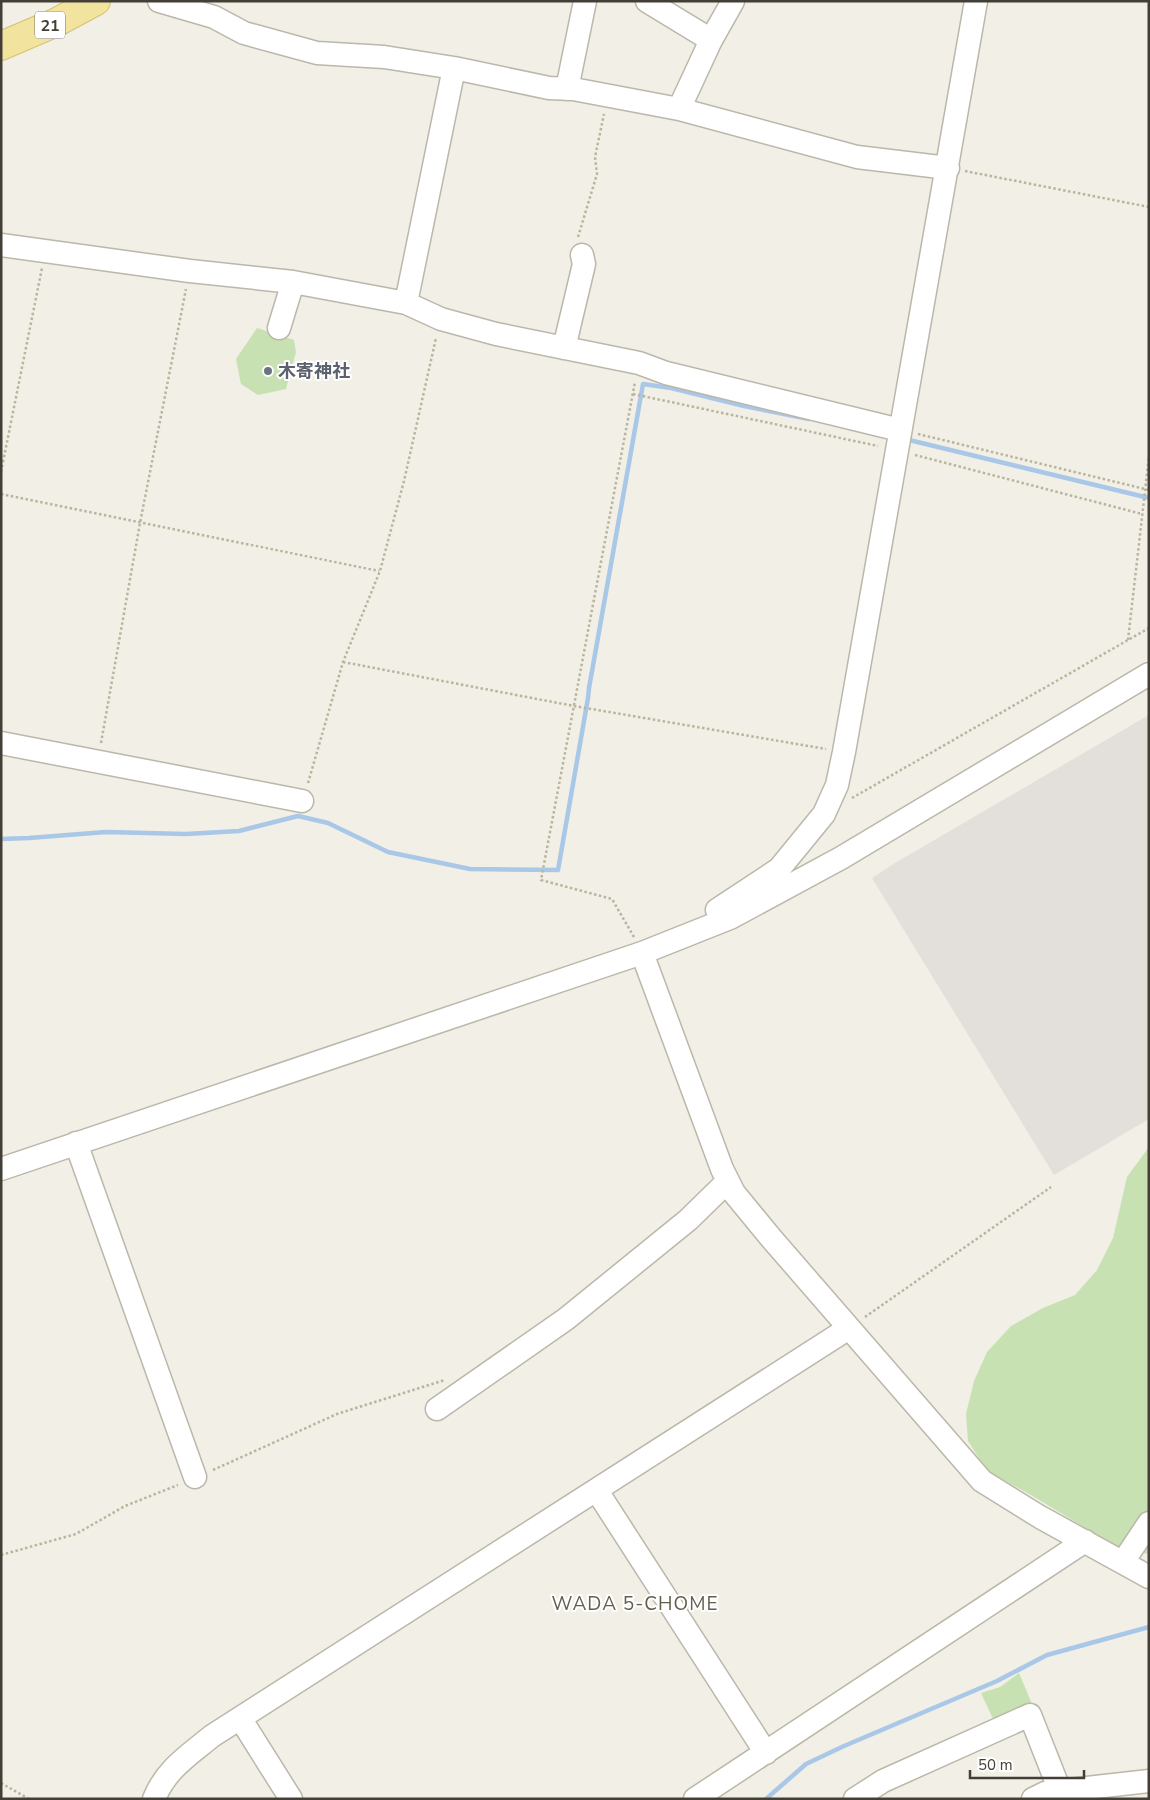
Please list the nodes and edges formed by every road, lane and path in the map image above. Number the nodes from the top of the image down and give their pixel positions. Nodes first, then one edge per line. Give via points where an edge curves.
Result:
1 (96, 1) edge
2 (159, 1) edge
3 (585, 1) edge
4 (647, 1) edge
5 (733, 1) edge
6 (976, 1) edge
7 (711, 40) junction
8 (1, 46) edge
9 (454, 68) junction
10 (567, 89) junction
11 (606, 95) junction
12 (678, 109) junction
13 (948, 168) junction
14 (1149, 207) edge
15 (1, 245) edge
16 (45, 252) junction
17 (582, 254) joint
18 (190, 271) junction
19 (293, 282) junction
20 (406, 303) junction
21 (441, 319) junction
22 (279, 328) dead end
23 (564, 348) junction
24 (638, 363) junction
25 (900, 430) junction
26 (1149, 456) edge
27 (1, 472) edge
28 (1147, 490) edge
29 (1, 494) edge
30 (140, 523) junction
31 (380, 571) junction
32 (1149, 628) edge
33 (1128, 642) junction
34 (343, 662) junction
35 (1149, 674) edge
36 (574, 706) junction
37 (1, 743) edge
38 (844, 752) junction
39 (98, 762) junction
40 (302, 801) joint
41 (824, 814) junction
42 (690, 933) junction
43 (642, 953) junction
44 (76, 1143) junction
45 (1, 1170) edge
46 (728, 1181) junction
47 (1051, 1187) dead end
48 (849, 1328) junction
49 (451, 1378) dead end
50 (437, 1409) dead end
51 (196, 1477) junction
52 (597, 1491) junction
53 (1149, 1523) edge
54 (1085, 1541) junction
55 (1, 1555) edge
56 (1123, 1562) junction
57 (1149, 1577) edge
58 (240, 1718) junction
59 (766, 1753) junction
60 (1149, 1781) edge
61 (1, 1783) edge
62 (1060, 1791) junction
63 (1118, 1792) edge
64 (28, 1799) edge
65 (154, 1799) edge
66 (291, 1799) edge
67 (695, 1799) edge
68 (855, 1799) edge
69 (1033, 1799) edge

1 - 8 main road, 21
2 - 9 street via 214,17 244,33 317,53 384,57
3 - 10 street
4 - 7 street
5 - 7 street
6 - 13 street
7 - 12 street
9 - 10 street
9 - 20 street
10 - 11 street
11 - 12 street
11 - 17 path via 595,157 597,174 578,235
12 - 13 street via 857,157
13 - 14 path
13 - 25 street
15 - 16 street
16 - 18 street
16 - 27 path
17 - 23 street via 584,264
18 - 19 street
18 - 30 path
19 - 20 street
19 - 22 street
20 - 21 street
21 - 23 street
21 - 31 path
23 - 24 street
24 - 25 street via 666,373
24 - 36 path
25 - 28 path
25 - 38 street
26 - 28 path
28 - 33 path
29 - 30 path
30 - 31 path
30 - 39 path
31 - 34 path
32 - 33 path
33 - 41 path
34 - 36 path
34 - 40 path
35 - 42 street via 841,858 730,918
36 - 38 path
36 - 43 path via 541,880 612,899
37 - 39 street
38 - 41 street via 837,785
39 - 40 street
41 - 42 street via 779,869 723,908 688,924
42 - 43 street
43 - 44 street
43 - 46 street
44 - 45 street
44 - 51 street
46 - 48 street via 765,1231
46 - 50 street via 688,1220 566,1319
47 - 48 path
48 - 52 street
48 - 54 street via 982,1481
49 - 51 path via 337,1414
51 - 55 path via 125,1506 76,1534
52 - 58 street
52 - 59 street
53 - 56 street
54 - 56 street
54 - 59 street
56 - 57 street
58 - 65 street via 172,1768 158,1787
58 - 66 street
59 - 67 street
60 - 63 street
61 - 64 path
62 - 63 street
62 - 68 street via 1030,1716 883,1781
62 - 69 street

